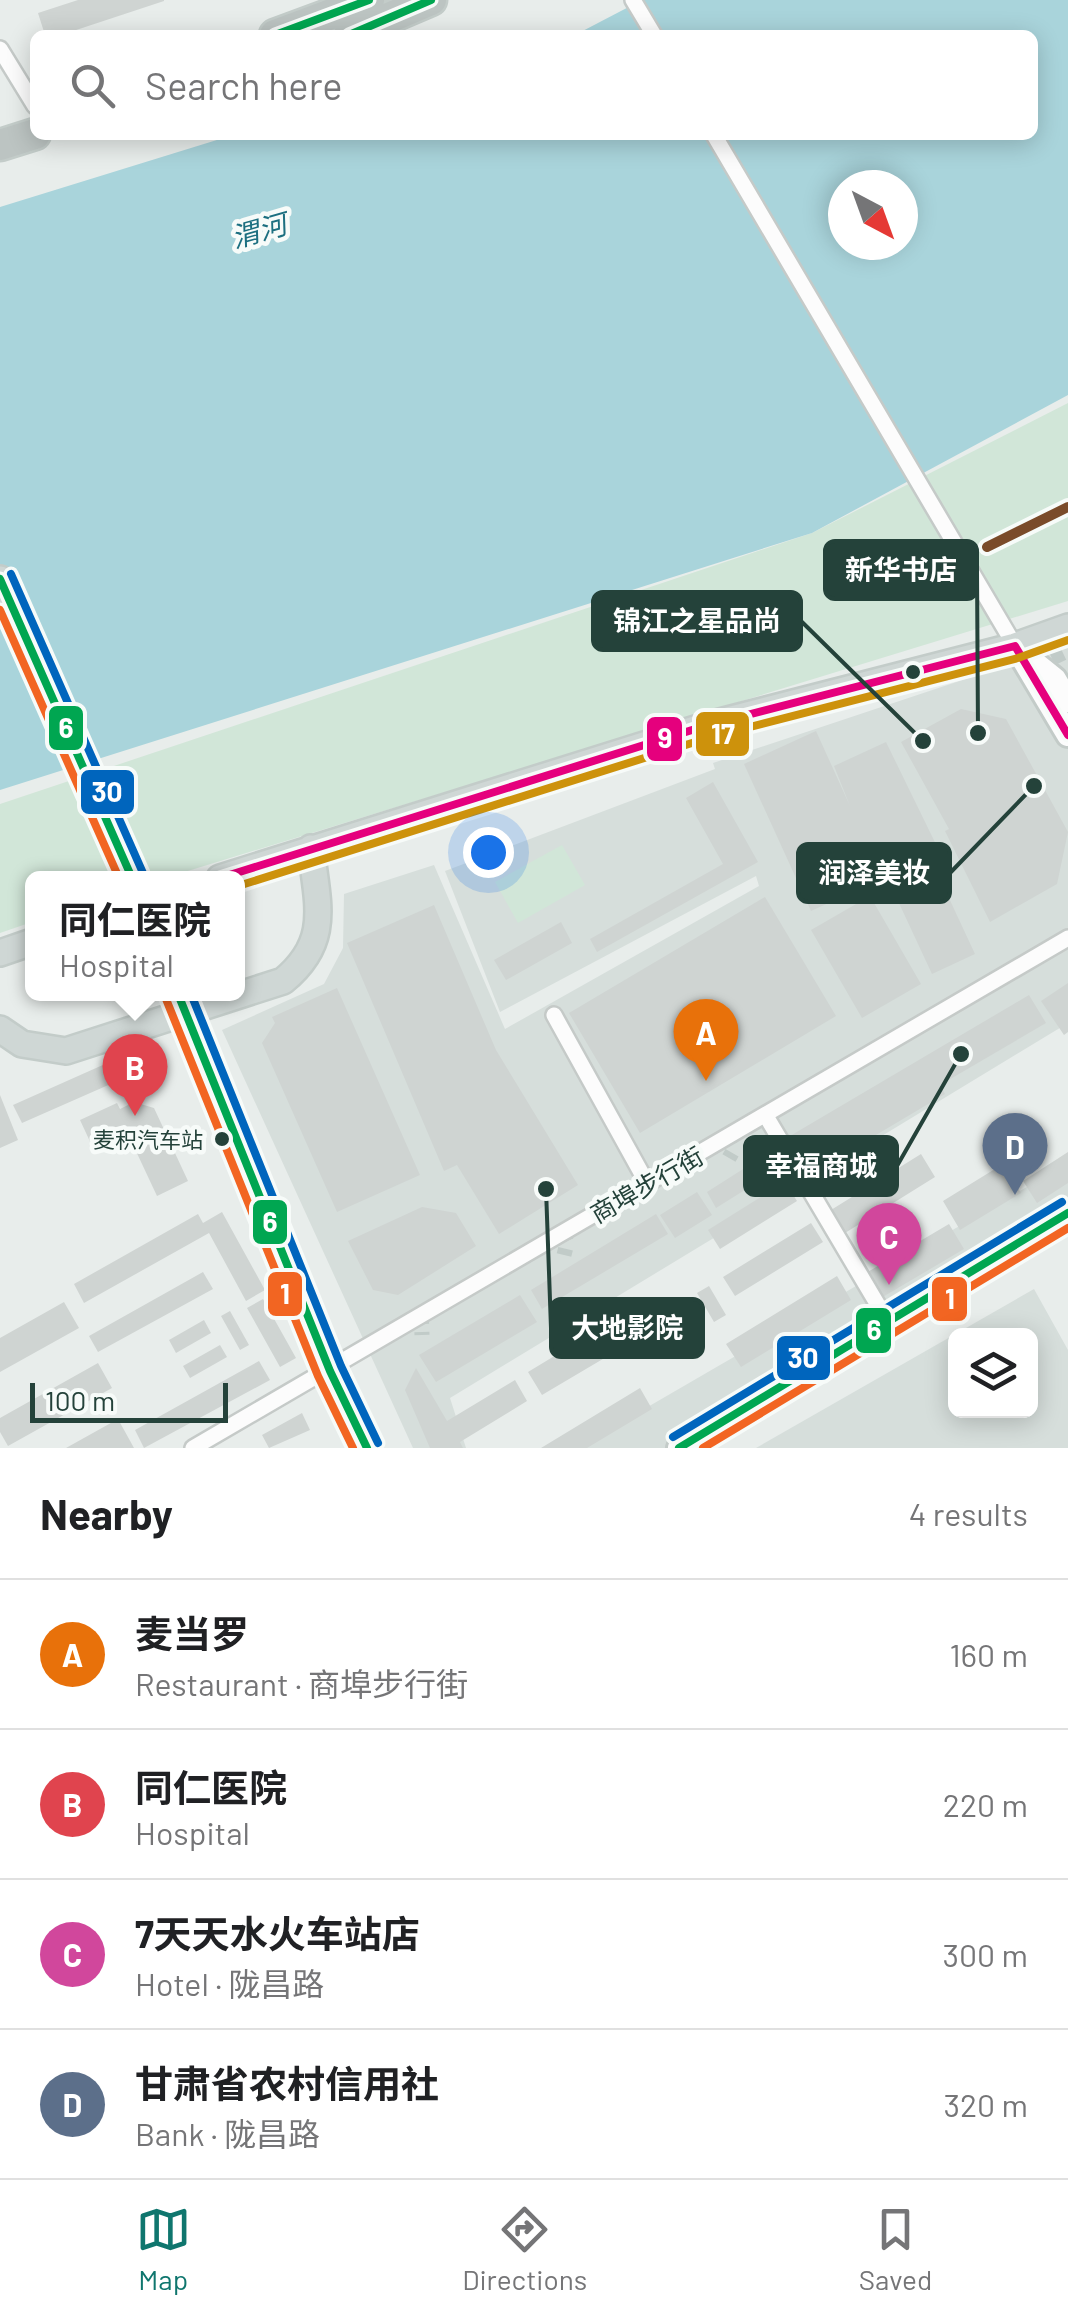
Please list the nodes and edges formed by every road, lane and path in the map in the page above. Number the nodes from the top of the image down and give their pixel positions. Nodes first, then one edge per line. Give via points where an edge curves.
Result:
1 (431, 0) edge
2 (634, 0) edge
3 (366, 1) edge
4 (288, 30) edge
5 (361, 30) edge
6 (651, 30) edge
7 (0, 49) edge
8 (30, 101) edge
9 (30, 112) edge
10 (0, 124) edge
11 (30, 136) edge
12 (717, 140) edge
13 (0, 145) edge
14 (0, 580) edge
15 (0, 614) edge
16 (1068, 628) edge
17 (1015, 646) junction
18 (1068, 701) edge
19 (1068, 734) edge
20 (311, 848) junction
21 (115, 871) edge
22 (129, 871) edge
23 (241, 871) edge
24 (1068, 938) edge
25 (25, 944) edge
26 (0, 953) edge
27 (245, 987) edge
28 (176, 1001) edge
29 (178, 1001) edge
30 (554, 1015) dead end
31 (0, 1029) edge
32 (766, 1116) junction
33 (648, 1185) junction
34 (1068, 1213) edge
35 (1068, 1230) edge
36 (888, 1322) junction
37 (330, 1371) junction
38 (193, 1448) edge
39 (367, 1448) edge
40 (679, 1448) edge
41 (704, 1448) edge

1 - 5 highway
2 - 6 street
3 - 4 highway
7 - 8 street
9 - 10 highway
11 - 13 highway
12 - 17 street
14 - 22 main road
15 - 21 main road
16 - 17 main road
17 - 18 main road
17 - 19 main road
17 - 20 main road via 708,725
20 - 23 main road
20 - 27 main road via 319,921 314,944 283,980
24 - 32 street, 商埠步行街
25 - 26 main road
28 - 31 main road via 66,1051 22,1044
29 - 37 main road
30 - 33 street
32 - 33 street, 商埠步行街
32 - 36 street
33 - 37 street, 商埠步行街
34 - 36 main road
35 - 41 main road
36 - 40 main road
37 - 38 street, 商埠步行街
37 - 39 main road

